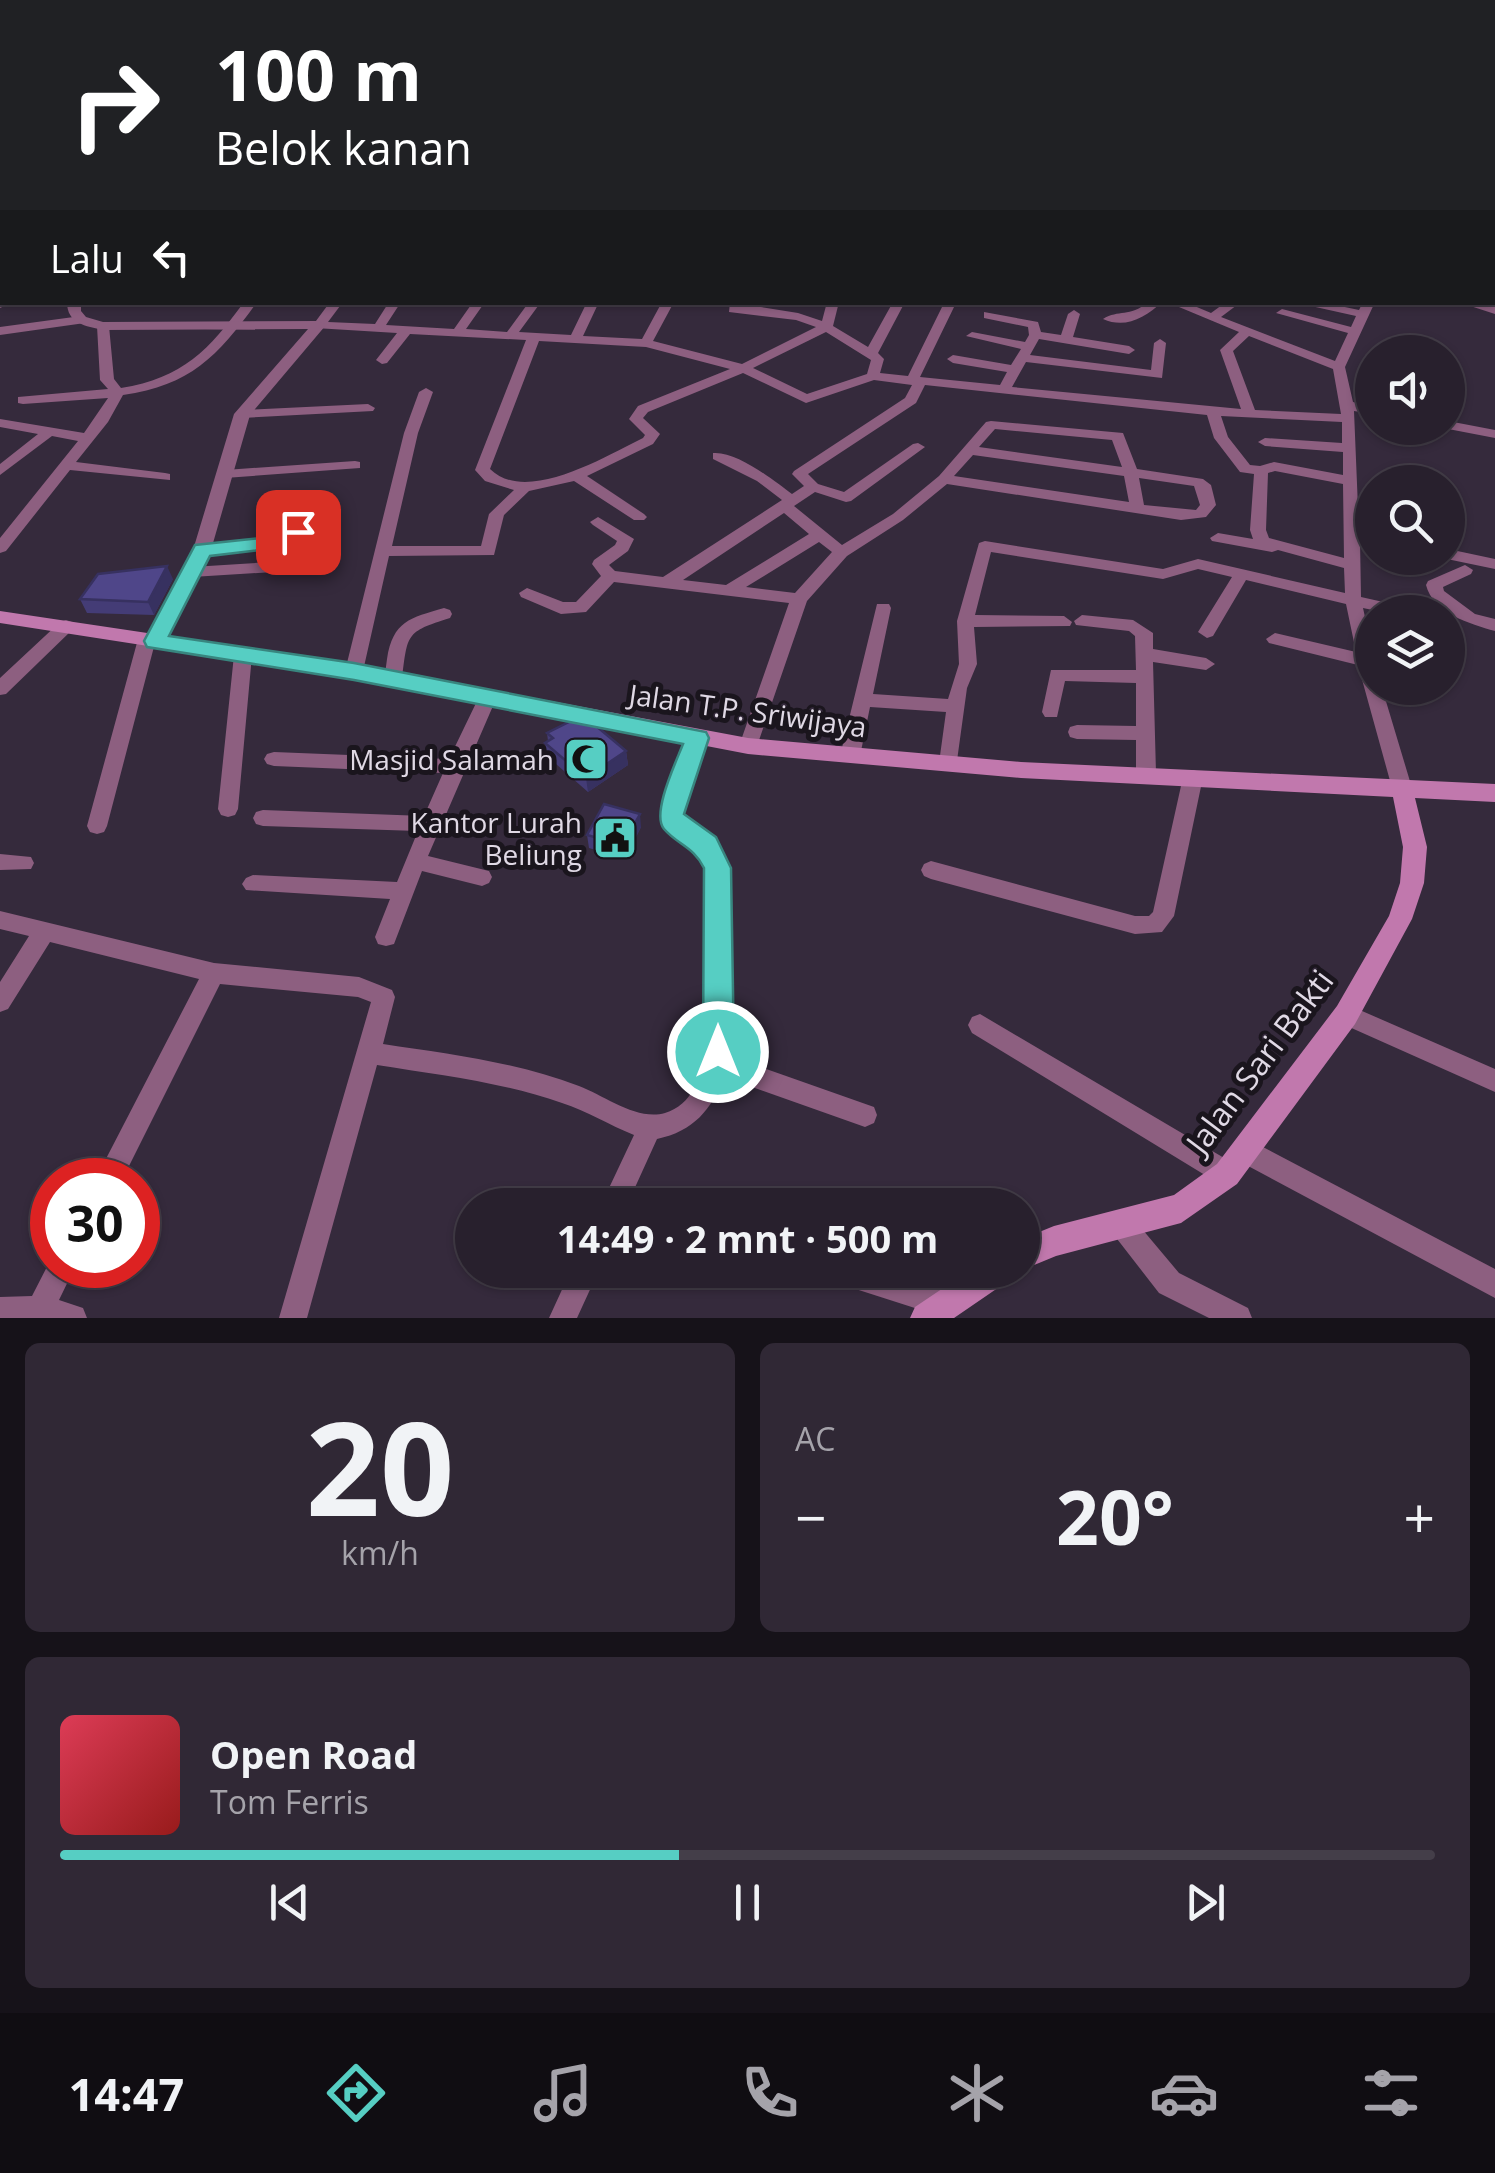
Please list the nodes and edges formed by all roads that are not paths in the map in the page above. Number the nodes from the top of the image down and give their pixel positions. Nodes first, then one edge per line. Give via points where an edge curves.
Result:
1 (74, 305) edge
2 (249, 305) edge
3 (335, 305) edge
4 (393, 305) edge
5 (477, 305) edge
6 (533, 305) edge
7 (592, 305) edge
8 (666, 305) edge
9 (735, 305) edge
10 (833, 305) edge
11 (897, 305) edge
12 (949, 305) dead end
13 (1153, 305) edge
14 (1180, 305) edge
15 (1230, 305) edge
16 (1333, 305) edge
17 (1366, 308) edge
18 (1282, 313) dead end
19 (1074, 314) dead end
20 (988, 315) dead end
21 (1211, 318) junction
22 (1108, 319) dead end
23 (81, 320) junction
24 (233, 324) junction
25 (319, 325) junction
26 (103, 326) junction
27 (827, 326) junction
28 (379, 327) junction
29 (408, 329) junction
30 (0, 331) edge
31 (1247, 331) junction
32 (1354, 331) junction
33 (458, 332) junction
34 (510, 336) junction
35 (972, 336) dead end
36 (534, 337) junction
37 (575, 339) junction
38 (1066, 340) junction
39 (646, 343) junction
40 (1160, 343) dead end
41 (1129, 350) dead end
42 (1026, 352) junction
43 (871, 354) junction
44 (953, 359) dead end
45 (382, 360) dead end
46 (1339, 366) junction
47 (742, 368) junction
48 (873, 376) junction
49 (916, 381) junction
50 (1003, 391) junction
51 (118, 392) junction
52 (426, 392) dead end
53 (23, 400) dead end
54 (368, 408) dead end
55 (1355, 411) edge
56 (1214, 412) junction
57 (1348, 412) junction
58 (242, 414) junction
59 (1249, 414) junction
60 (0, 423) edge
61 (1465, 428) edge
62 (48, 433) junction
63 (1495, 434) edge
64 (87, 438) junction
65 (1264, 442) dead end
66 (918, 447) dead end
67 (1350, 448) junction
68 (970, 450) junction
69 (718, 456) dead end
70 (64, 465) junction
71 (355, 465) dead end
72 (0, 471) edge
73 (1261, 471) junction
74 (1132, 473) junction
75 (225, 474) junction
76 (576, 476) junction
77 (165, 477) dead end
78 (944, 479) junction
79 (1351, 481) junction
80 (524, 488) junction
81 (813, 488) junction
82 (787, 502) junction
83 (1137, 508) junction
84 (639, 517) dead end
85 (598, 522) dead end
86 (298, 532) dead end
87 (1351, 534) junction
88 (818, 535) junction
89 (1355, 535) edge
90 (1218, 538) dead end
91 (0, 548) edge
92 (1278, 548) junction
93 (202, 550) junction
94 (383, 551) junction
95 (841, 552) junction
96 (295, 554) dead end
97 (1465, 558) edge
98 (1495, 564) edge
99 (1352, 565) junction
100 (192, 572) junction
101 (1242, 574) junction
102 (1455, 575) edge
103 (610, 576) junction
104 (666, 582) junction
105 (730, 590) junction
106 (527, 594) dead end
107 (799, 599) junction
108 (1353, 599) junction
109 (1355, 606) edge
110 (883, 608) dead end
111 (444, 614) dead end
112 (0, 617) edge
113 (966, 621) junction
114 (1495, 624) edge
115 (66, 626) junction
116 (1207, 632) dead end
117 (1275, 639) dead end
118 (151, 640) junction
119 (1355, 648) edge
120 (243, 654) junction
121 (1144, 654) junction
122 (1206, 664) dead end
123 (354, 672) junction
124 (1144, 677) junction
125 (393, 680) junction
126 (0, 689) edge
127 (487, 698) junction
128 (862, 700) junction
129 (1377, 705) edge
130 (956, 706) junction
131 (1052, 712) dead end
132 (1077, 732) dead end
133 (1145, 733) junction
134 (697, 738) junction
135 (748, 746) junction
136 (850, 756) junction
137 (274, 759) dead end
138 (950, 763) junction
139 (452, 766) junction
140 (1146, 773) junction
141 (1193, 777) junction
142 (1402, 788) junction
143 (1495, 793) edge
144 (228, 809) dead end
145 (263, 818) dead end
146 (434, 824) junction
147 (97, 826) dead end
148 (0, 862) edge
149 (418, 862) junction
150 (24, 863) dead end
151 (931, 870) dead end
152 (482, 876) dead end
153 (253, 884) dead end
154 (404, 891) junction
155 (0, 920) edge
156 (45, 930) junction
157 (386, 937) dead end
158 (214, 972) junction
159 (0, 1002) edge
160 (1346, 1016) junction
161 (980, 1024) dead end
162 (371, 1053) junction
163 (717, 1063) junction
164 (1495, 1081) edge
165 (865, 1115) dead end
166 (650, 1128) junction
167 (1244, 1150) junction
168 (119, 1158) edge
169 (1228, 1174) junction
170 (627, 1188) edge
171 (1123, 1226) junction
172 (1040, 1247) edge
173 (1495, 1284) edge
174 (51, 1288) edge
175 (577, 1288) edge
176 (882, 1288) edge
177 (970, 1288) edge
178 (40, 1309) junction
179 (0, 1311) edge
180 (936, 1311) edge
181 (73, 1318) edge
182 (293, 1318) edge
183 (564, 1318) edge
184 (1238, 1318) edge

1 - 23 street
2 - 24 street
3 - 25 street
4 - 28 street
5 - 33 street
6 - 34 street
7 - 37 street
8 - 39 street
9 - 27 street
10 - 27 street
11 - 43 street
12 - 49 street
13 - 22 street via 1138,318
14 - 21 street
15 - 21 street
16 - 17 street
17 - 32 street
18 - 32 street
19 - 38 street
20 - 42 street via 1029,323
21 - 31 street
23 - 26 street
23 - 30 street
24 - 25 street
24 - 26 street
24 - 51 street via 193,368
25 - 28 street
25 - 58 street
26 - 51 street via 107,380
27 - 43 street
27 - 47 street
28 - 29 street
29 - 33 street
29 - 45 street
31 - 46 street
31 - 59 street via 1226,350
32 - 46 street
33 - 34 street
34 - 36 street
35 - 42 street
36 - 37 street
36 - 80 street via 482,470
37 - 39 street
38 - 41 street
38 - 42 street
39 - 47 street
40 - 42 street via 1157,376
42 - 44 street
42 - 50 street
43 - 48 street via 878,358
46 - 57 street
47 - 48 street via 806,399
47 - 76 street via 643,408 636,419 653,434 648,441
48 - 49 street
49 - 50 street
49 - 81 street via 912,400 806,466 799,474
50 - 56 street
51 - 53 street
51 - 64 street
52 - 94 street
54 - 58 street
55 - 57 street
56 - 59 street
56 - 73 street via 1238,466
57 - 59 street
57 - 67 street
58 - 75 street
60 - 62 street
61 - 63 street
62 - 64 street
62 - 72 street
64 - 70 street
65 - 67 street
66 - 81 street via 846,498
67 - 79 street
68 - 74 street
68 - 74 street via 990,425 1116,435
68 - 78 street
69 - 82 street via 762,478
70 - 77 street
70 - 91 street
71 - 75 street
73 - 79 street via 1274,466
73 - 92 street via 1259,536
74 - 83 street
74 - 83 street via 1198,482 1208,505 1191,516
75 - 93 street
76 - 80 street
76 - 84 street
78 - 83 street
78 - 95 street
79 - 87 street
80 - 94 street via 497,514 488,552
81 - 82 street
82 - 88 street
82 - 104 street
85 - 103 street via 626,539 600,564
86 - 93 street via 287,542
87 - 89 street
87 - 99 street
88 - 95 street
88 - 105 street
90 - 92 street
92 - 99 street
93 - 100 street
94 - 123 street
95 - 107 street
96 - 100 street via 274,567
97 - 98 street
99 - 108 street
100 - 118 street
101 - 108 street
101 - 113 street via 1198,564 1163,574 985,546
101 - 116 street
102 - 114 street via 1434,585 1436,593 1469,618
103 - 104 street
103 - 106 street via 580,608
104 - 105 street
105 - 107 street
107 - 135 street
108 - 109 street
110 - 128 street
111 - 125 street via 402,631
112 - 115 main road, Jalan T.P. Sriwijaya
113 - 121 street via 1141,629
113 - 130 street via 968,664
115 - 118 main road, Jalan T.P. Sriwijaya
115 - 126 street
117 - 119 street
118 - 120 main road, Jalan T.P. Sriwijaya
118 - 147 street
120 - 123 main road, Jalan T.P. Sriwijaya
120 - 144 street
121 - 122 street
121 - 124 street
123 - 125 main road, Jalan T.P. Sriwijaya
124 - 131 street via 1057,674
124 - 133 street
125 - 127 main road, Jalan T.P. Sriwijaya
127 - 134 main road, Jalan T.P. Sriwijaya
127 - 139 street
128 - 130 street
128 - 136 street
129 - 142 street
130 - 138 street
132 - 133 street
133 - 140 street
134 - 135 main road, Jalan T.P. Sriwijaya
134 - 163 street via 671,814 707,845 718,868
135 - 136 main road, Jalan T.P. Sriwijaya
136 - 138 main road, Jalan T.P. Sriwijaya
137 - 139 street
138 - 140 main road, Jalan T.P. Sriwijaya
139 - 146 street
140 - 141 main road, Jalan T.P. Sriwijaya
141 - 142 main road, Jalan T.P. Sriwijaya
141 - 151 street via 1163,916 1154,925
142 - 143 main road, Jalan T.P. Sriwijaya
142 - 160 main road, Jalan Sari Bakti via 1415,847 1412,883 1400,919
145 - 146 street
146 - 149 street
148 - 150 street
149 - 152 street
149 - 154 street
153 - 154 street
154 - 157 street
155 - 156 street
156 - 158 street
156 - 159 street
158 - 162 street via 376,991 384,997 383,1010
158 - 168 street
160 - 164 street
160 - 167 main road, Jalan Sari Bakti
161 - 169 street
162 - 166 street via 529,1080
162 - 182 street
163 - 165 street
163 - 166 street via 697,1108
166 - 170 street
167 - 169 main road, Jalan Sari Bakti
167 - 173 street
169 - 171 main road, Jalan Sari Bakti via 1181,1208
171 - 172 main road, Jalan Sari Bakti
171 - 184 street via 1170,1282
174 - 178 street
175 - 183 street
176 - 180 street
177 - 180 main road
178 - 179 street
178 - 181 street

